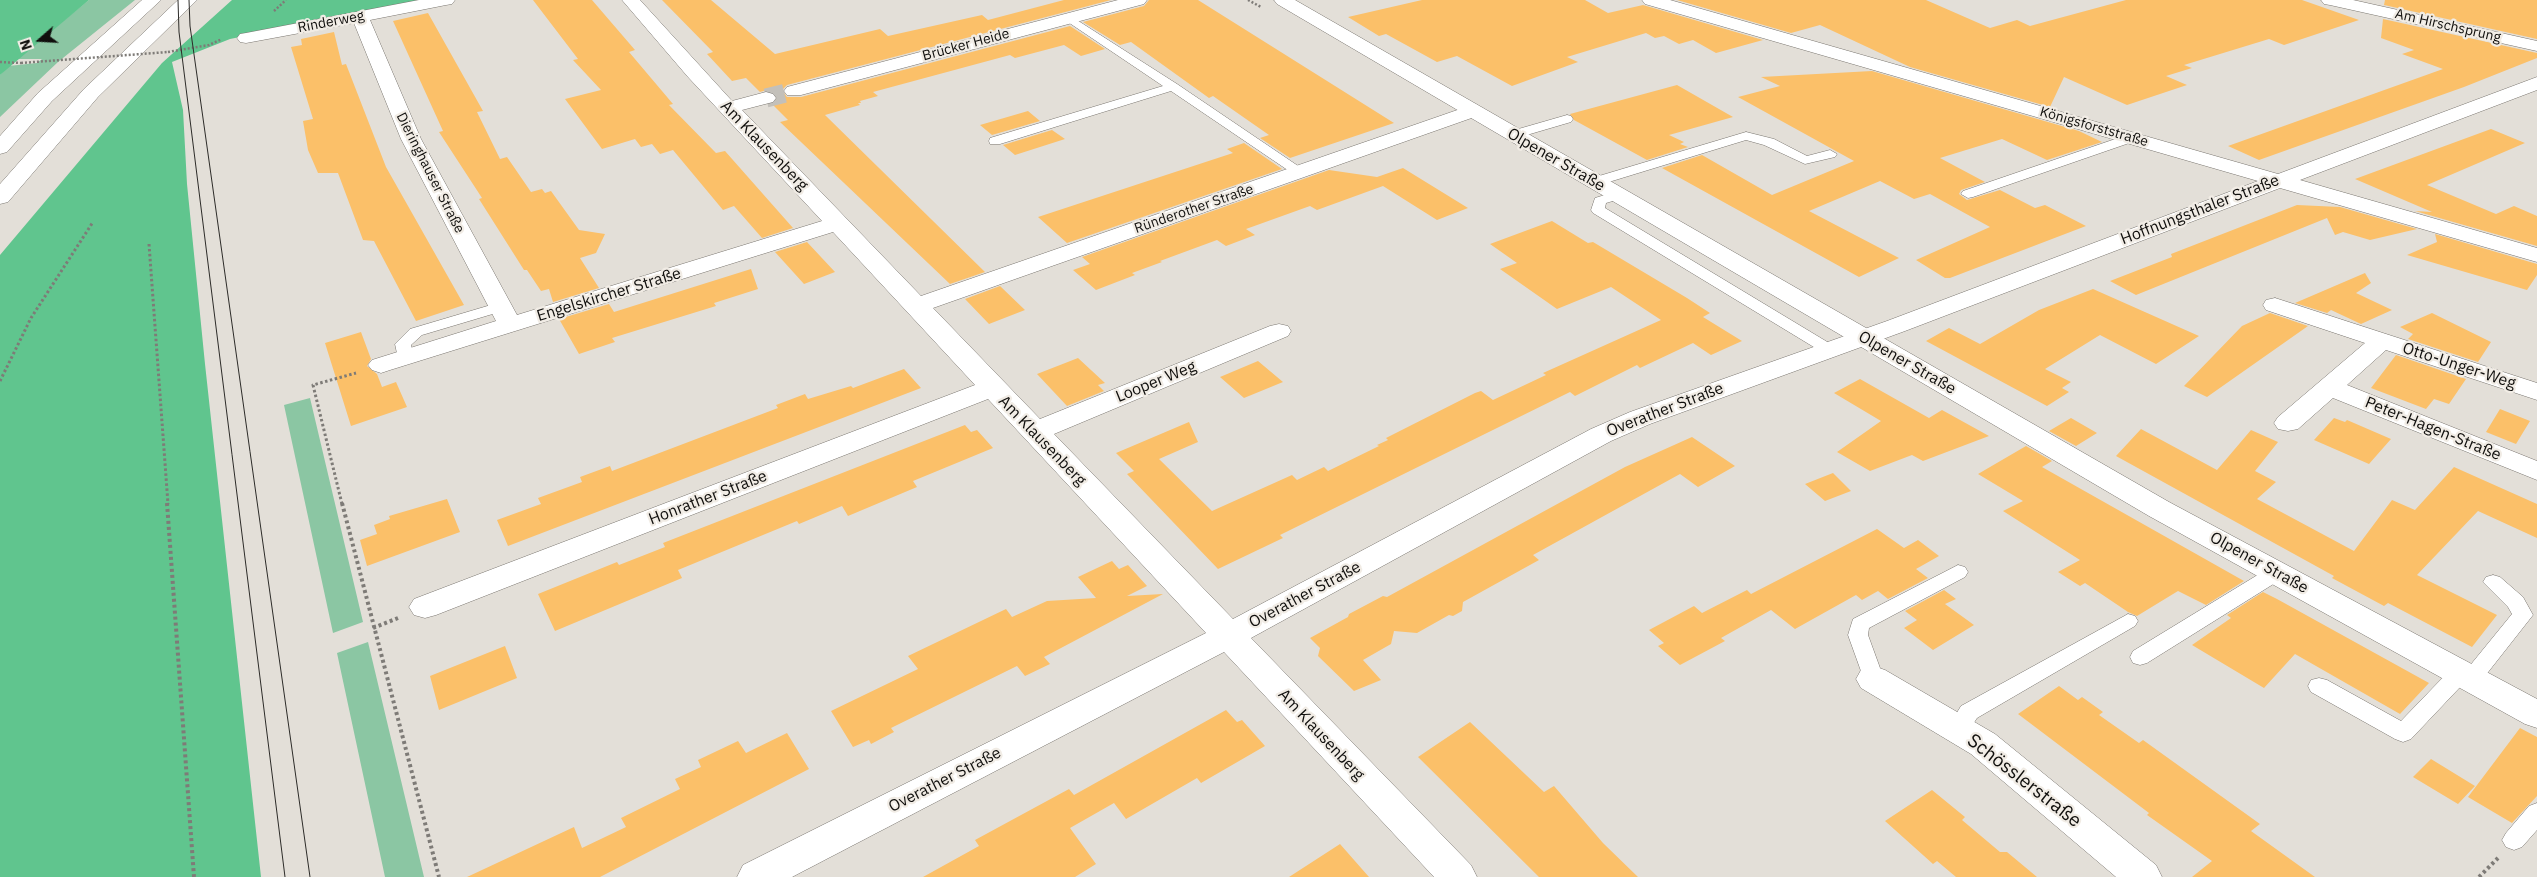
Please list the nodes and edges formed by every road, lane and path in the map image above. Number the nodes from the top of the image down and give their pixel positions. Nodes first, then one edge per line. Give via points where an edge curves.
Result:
1 (152, 0) edge
2 (188, 0) edge
3 (446, 0) edge
4 (631, 0) edge
5 (1138, 0) edge
6 (1283, 0) edge
7 (1651, 0) edge
8 (2330, 0) edge
9 (360, 17) junction
10 (1070, 18) junction
11 (246, 38) dead end
12 (2537, 46) edge
13 (168, 52) dead end
14 (0, 62) edge
15 (2537, 83) edge
16 (1173, 87) junction
17 (794, 91) tunnel mouth
18 (766, 98) tunnel mouth
19 (728, 108) junction
20 (1473, 111) junction
21 (1567, 118) dead end
22 (1513, 135) junction
23 (2130, 138) junction
24 (995, 140) dead end
25 (0, 148) edge
26 (1830, 154) dead end
27 (1300, 172) junction
28 (2280, 180) junction
29 (1594, 182) junction
30 (1968, 194) dead end
31 (1618, 195) junction
32 (0, 197) edge
33 (93, 222) dead end
34 (838, 223) junction
35 (149, 244) dead end
36 (2537, 255) edge
37 (915, 306) junction
38 (2275, 306) dead end
39 (506, 316) junction
40 (1278, 331) dead end
41 (1864, 338) junction
42 (2382, 341) junction
43 (1828, 349) junction
44 (380, 365) joint
45 (0, 381) edge
46 (2329, 387) junction
47 (992, 388) junction
48 (2537, 392) edge
49 (2288, 423) dead end
50 (1034, 432) junction
51 (2537, 471) edge
52 (1958, 572) dead end
53 (2276, 573) junction
54 (2493, 582) dead end
55 (425, 607) dead end
56 (2128, 621) dead end
57 (1228, 636) junction
58 (2140, 658) dead end
59 (2466, 676) junction
60 (1873, 678) joint
61 (2318, 686) dead end
62 (2537, 715) edge
63 (1958, 729) junction
64 (2537, 813) edge
65 (2514, 840) dead end
66 (194, 877) edge
67 (439, 877) edge
68 (756, 877) edge
69 (1458, 877) edge
70 (2143, 877) edge

1 - 25 main road via 45,97
2 - 32 main road via 91,93
3 - 9 main road, Rinderweg
4 - 19 main road, Am Klausenberg
5 - 10 main road, Brücker Heide
6 - 20 main road, Olpener Straße
7 - 23 main road, Königsforststraße
8 - 12 main road, Am Hirschsprung
9 - 11 main road, Rinderweg
9 - 39 main road, Dieringhauser Straße via 411,139
10 - 16 lane
10 - 17 main road, Brücker Heide
13 - 14 path, bridge
15 - 28 main road, Hoffnungsthaler Straße
16 - 24 lane
16 - 27 lane
18 - 19 main road
19 - 34 main road, Am Klausenberg
20 - 22 main road, Olpener Straße
20 - 27 main road, Ründerother Straße
21 - 22 lane
22 - 29 main road, Olpener Straße
23 - 28 main road, Königsforststraße
23 - 30 lane
26 - 29 lane via 1805,160 1769,142 1746,136
27 - 37 main road, Ründerother Straße
28 - 36 main road, Königsforststraße
28 - 41 main road, Hoffnungsthaler Straße
29 - 31 main road, Olpener Straße
31 - 41 main road, Olpener Straße
31 - 43 lane via 1600,201 1598,210
33 - 45 path via 31,318
34 - 37 main road, Am Klausenberg
34 - 39 main road, Engelskircher Straße
35 - 66 path
37 - 47 main road, Am Klausenberg
38 - 42 main road, Otto-Unger-Weg
39 - 44 main road, Engelskircher Straße via 406,358
40 - 50 main road, Looper Weg
41 - 43 main road, Overather Straße
41 - 53 main road, Olpener Straße
42 - 46 main road, Otto-Unger-Weg
42 - 48 main road, Otto-Unger-Weg
43 - 57 main road, Overather Straße via 1601,435
44 - 67 path via 313,385
46 - 49 main road, Otto-Unger-Weg
46 - 51 main road, Peter-Hagen-Straße
47 - 50 main road, Am Klausenberg
47 - 55 main road, Honrather Straße
50 - 57 main road, Am Klausenberg
52 - 60 lane via 1860,624 1858,635
53 - 58 lane
53 - 59 main road, Olpener Straße
54 - 59 lane via 2516,602 2522,615
56 - 63 lane via 1969,712
57 - 68 main road, Overather Straße
57 - 69 main road, Am Klausenberg
59 - 61 lane via 2403,733
59 - 62 main road, Olpener Straße
60 - 63 main road, Schösslerstraße
63 - 70 main road, Schösslerstraße via 1984,744
64 - 65 lane

